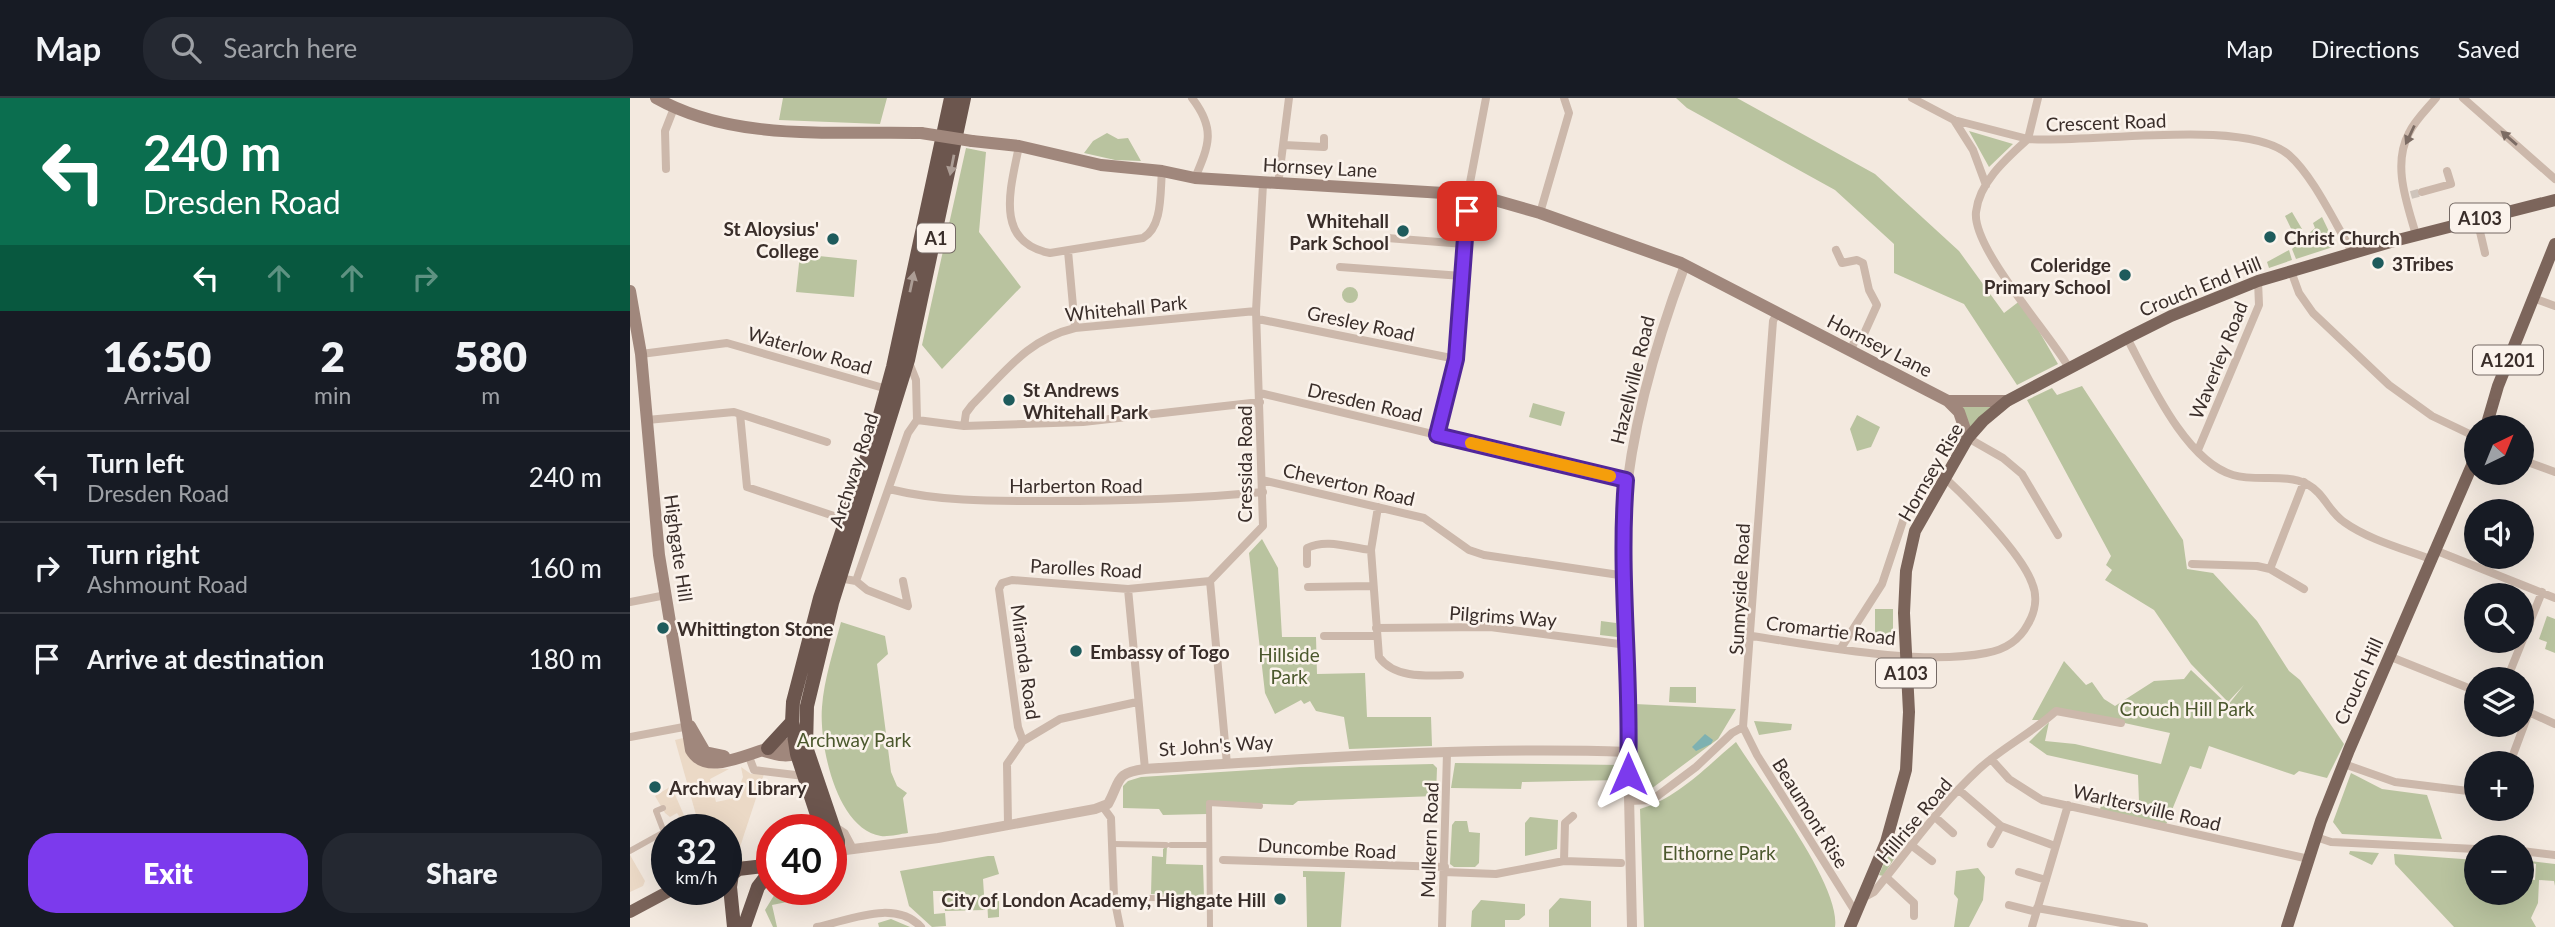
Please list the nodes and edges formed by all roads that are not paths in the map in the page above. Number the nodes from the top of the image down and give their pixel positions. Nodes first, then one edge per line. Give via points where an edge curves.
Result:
1 (656, 98) edge
2 (951, 98) edge
3 (964, 98) edge
4 (1192, 98) edge
5 (1289, 98) edge
6 (1486, 98) edge
7 (1564, 98) edge
8 (1912, 98) edge
9 (2038, 98) edge
10 (2436, 98) edge
11 (2463, 98) edge
12 (674, 108) junction
13 (1954, 120) junction
14 (1324, 138) dead end
15 (2028, 139) junction
16 (1284, 145) junction
17 (1019, 146) junction
18 (666, 169) dead end
19 (1162, 171) junction
20 (2447, 171) dead end
21 (1195, 178) junction
22 (2555, 179) edge
23 (1263, 184) junction
24 (1278, 185) junction
25 (1986, 185) junction
26 (2422, 192) tunnel mouth
27 (1467, 193) junction
28 (2555, 200) edge
29 (1540, 213) junction
30 (2477, 219) junction
31 (2416, 235) junction
32 (1387, 238) dead end
33 (1465, 244) junction
34 (2555, 244) edge
35 (1836, 250) dead end
36 (1068, 251) junction
37 (2353, 253) junction
38 (2485, 253) dead end
39 (1685, 265) junction
40 (1340, 267) dead end
41 (2291, 271) junction
42 (1462, 276) junction
43 (2258, 281) junction
44 (630, 291) edge
45 (2533, 298) junction
46 (2555, 306) edge
47 (1777, 313) junction
48 (1257, 315) junction
49 (1075, 328) junction
50 (2127, 338) junction
51 (1851, 352) junction
52 (640, 354) junction
53 (1456, 359) junction
54 (908, 360) junction
55 (2066, 363) dead end
56 (887, 389) junction
57 (1260, 398) junction
58 (1948, 401) junction
59 (1974, 401) junction
60 (2007, 401) junction
61 (1995, 410) junction
62 (740, 414) junction
63 (2490, 415) edge
64 (647, 420) junction
65 (917, 420) junction
66 (964, 426) junction
67 (2464, 431) edge
68 (1437, 435) junction
69 (1968, 438) junction
70 (827, 442) dead end
71 (876, 448) junction
72 (2198, 450) junction
73 (2534, 464) edge
74 (2555, 472) edge
75 (1944, 477) junction
76 (1262, 480) junction
77 (1626, 480) junction
78 (2304, 482) junction
79 (2464, 485) edge
80 (889, 489) junction
81 (1263, 492) junction
82 (1378, 507) junction
83 (1904, 518) dead end
84 (846, 520) junction
85 (2058, 535) dead end
86 (1371, 550) junction
87 (2435, 555) junction
88 (1307, 564) dead end
89 (2192, 564) dead end
90 (2270, 569) junction
91 (1626, 576) junction
92 (839, 578) junction
93 (856, 581) junction
94 (903, 581) dead end
95 (1210, 581) junction
96 (1002, 583) joint
97 (1373, 586) junction
98 (1308, 587) dead end
99 (1128, 589) junction
100 (2304, 589) dead end
101 (2542, 592) junction
102 (666, 595) junction
103 (2555, 598) edge
104 (630, 603) edge
105 (1376, 632) junction
106 (1324, 636) dead end
107 (1752, 636) junction
108 (1627, 645) junction
109 (1841, 648) junction
110 (1905, 656) junction
111 (2391, 657) junction
112 (2512, 667) edge
113 (1460, 675) dead end
114 (2464, 686) edge
115 (1137, 702) junction
116 (2534, 714) edge
117 (792, 722) junction
118 (2121, 723) dead end
119 (2555, 724) edge
120 (690, 726) junction
121 (1743, 727) junction
122 (630, 737) edge
123 (1023, 741) junction
124 (800, 748) junction
125 (766, 749) junction
126 (1628, 752) junction
127 (1447, 753) junction
128 (748, 754) junction
129 (1992, 756) junction
130 (735, 757) junction
131 (1227, 764) junction
132 (2343, 765) junction
133 (1145, 769) junction
134 (804, 776) junction
135 (1959, 790) junction
136 (2464, 791) edge
137 (1629, 801) junction
138 (2068, 805) junction
139 (1260, 806) dead end
140 (1103, 807) junction
141 (663, 808) dead end
142 (821, 814) edge
143 (823, 814) edge
144 (1573, 816) dead end
145 (1936, 817) junction
146 (1008, 824) junction
147 (2001, 826) junction
148 (1953, 833) dead end
149 (2316, 837) junction
150 (1114, 844) junction
151 (1991, 844) dead end
152 (1208, 845) junction
153 (1911, 845) junction
154 (2055, 846) junction
155 (2464, 848) edge
156 (847, 850) edge
157 (630, 851) edge
158 (2534, 852) edge
159 (2555, 855) edge
160 (1209, 859) junction
161 (2309, 859) junction
162 (1223, 860) joint
163 (1564, 861) junction
164 (1932, 861) dead end
165 (1621, 863) dead end
166 (1444, 870) junction
167 (2019, 872) dead end
168 (1887, 878) junction
169 (2046, 880) junction
170 (756, 893) edge
171 (1149, 898) dead end
172 (1208, 899) junction
173 (1861, 899) junction
174 (651, 901) edge
175 (732, 905) edge
176 (2009, 905) dead end
177 (2037, 910) junction
178 (630, 912) edge
179 (1856, 913) junction
180 (1913, 916) dead end
181 (734, 927) edge
182 (744, 927) edge
183 (817, 927) edge
184 (921, 927) edge
185 (1121, 927) edge
186 (1210, 927) edge
187 (1442, 927) edge
188 (1631, 927) edge
189 (1850, 927) edge
190 (2032, 927) edge
191 (2144, 927) edge
192 (2287, 927) edge

1 - 12 main road, Hornsey Lane
56 -> 2 highway, Archway Road / A1
3 -> 54 highway, Archway Road / A1
4 - 21 street via 1208,124 1209,135
5 - 16 street
6 - 27 street
7 - 29 street via 1569,113
8 - 13 street
9 - 15 street
10 -> 31 street via 2405,142 2401,180
22 -> 11 street
12 - 17 main road, Hornsey Lane, bridge via 714,122 758,129 921,133
12 - 18 street via 665,131
13 - 15 street
13 - 25 street via 1973,150
14 - 16 street via 1324,147
15 - 25 street, Crescent Road
15 - 37 street, Crescent Road via 2218,135 2267,142 2302,168
16 - 24 street
17 - 19 main road, Hornsey Lane via 1101,165
17 - 36 street via 1009,212 1013,227 1022,241 1037,250
19 - 21 main road, Hornsey Lane
19 - 36 street via 1152,233
20 - 26 street via 2451,184
21 - 23 main road, Hornsey Lane
23 - 24 main road, Hornsey Lane
23 - 48 street
24 - 27 main road, Hornsey Lane
25 - 55 street, Crescent Road via 1976,213 1983,242
27 - 29 main road, Hornsey Lane
27 - 33 street
28 - 30 main road, Crouch End Hill / A103
29 - 39 main road, Hornsey Lane
30 - 31 main road, Crouch End Hill / A103
30 - 38 street
31 - 37 main road, Crouch End Hill / A103
32 - 33 street
33 - 42 street
34 - 45 main road, A1201
35 - 51 street via 1843,263 1863,263 1877,305
36 - 49 street
37 - 41 main road, Crouch End Hill / A103
39 - 47 main road, Hornsey Lane
39 - 77 street, Hazellville Road via 1666,317
40 - 42 street
41 - 43 main road, Crouch End Hill / A103
41 - 67 street via 2313,313 2389,385 2418,408
42 - 53 street
43 - 50 main road, Crouch End Hill / A103
43 - 72 street, Waverley Road via 2259,305
44 - 52 main road, Highgate Hill
45 - 46 street
45 - 63 main road, A1201
47 - 51 main road, Hornsey Lane
47 - 107 street, Sunnyside Road
48 - 49 street, Whitehall Park
48 - 53 street, Gresley Road
48 - 57 street, Cressida Road
49 - 66 street, Whitehall Park via 1054,333 1028,348 971,405
50 - 60 main road, Crouch End Hill / A103
50 - 72 street via 2159,399
51 - 58 main road, Hornsey Lane
52 - 56 street, Waterlow Road via 727,343
52 - 64 main road, Highgate Hill
53 - 68 street
54 - 65 street via 916,380
54 - 71 highway, Archway Road / A1
56 - 71 highway, Archway Road / A1
57 - 66 street, Dresden Road via 1083,422
57 - 68 street, Dresden Road
57 - 76 street, Cressida Road
58 - 59 main road, Hornsey Lane
58 - 69 main road via 1959,412
59 - 60 main road, Hornsey Lane
59 - 61 main road, Hornsey Lane
60 - 61 main road, Crouch End Hill / A103
61 - 69 main road, Hornsey Rise / A103
62 - 64 street
62 - 70 street
62 - 84 street via 747,487
64 - 102 main road, Highgate Hill
65 - 66 street
65 - 80 street
68 - 77 street, Dresden Road
69 - 75 main road, Hornsey Rise / A103
69 - 85 street via 2003,457 2022,474
71 - 84 highway, Archway Road / A1 via 864,447 860,454 862,467
71 - 92 highway, Archway Road / A1
72 - 78 street via 2230,474
73 - 74 street
75 - 110 main road, Hornsey Rise / A103 via 1915,531 1906,571
75 - 110 street, Cromartie Road via 2018,559 2033,584 2033,615 2023,633 1996,651
76 - 81 street, Cressida Road
76 - 82 street, Cheverton Road
77 - 91 street, Hazellville Road
78 - 87 street via 2350,526
78 - 90 street
79 - 87 main road, Crouch Hill
80 - 81 street, Harberton Road via 965,501 1128,501
80 - 93 street
81 - 95 street, Cressida Road via 1261,531
82 - 86 street
82 - 91 street, Cheverton Road via 1424,518 1469,550 1484,555
83 - 109 street via 1881,584
84 - 117 highway, Archway Road / A1 via 810,635
86 - 88 street via 1345,543 1313,545 1307,548
86 - 97 street
87 - 101 street
87 - 111 main road, Crouch Hill
89 - 90 street
90 - 100 street
91 - 108 street, Hazellville Road
92 - 93 street
92 - 124 highway, Archway Road / A1
93 - 94 street via 908,606
95 - 99 street, Parolles Road
95 - 131 street
96 - 99 street, Parolles Road
96 - 123 street, Miranda Road via 999,589
97 - 98 street
97 - 105 street
99 - 115 street
101 - 103 street
101 - 112 street
102 - 104 street
102 - 120 main road, Highgate Hill
105 - 106 street, Pilgrims Way
105 - 108 street, Pilgrims Way via 1490,627
105 - 113 street via 1379,657 1393,670
107 - 109 street, Cromartie Road
107 - 121 street, Sunnyside Road
108 - 126 street, Hazellville Road
109 - 110 street, Cromartie Road
110 - 173 main road, Hornsey Rise / A103 via 1909,712 1906,770 1886,842
111 - 114 street
111 - 132 main road, Crouch Hill
115 - 123 street via 1060,719
115 - 133 street
116 - 119 street
117 - 124 highway, Archway Road / A1
117 - 125 highway
118 - 129 street, Hillrise Road via 2056,711 2030,734
120 - 122 street
120 - 130 main road, Highgate Hill via 705,752
120 - 130 main road, Highgate Hill via 688,738 698,759 715,764
121 - 137 street via 1652,800
121 - 179 street, Beaumont Rise
123 - 146 street, Miranda Road via 1007,764
124 - 125 main road
124 - 134 highway, Archway Road / A1
124 - 143 highway, Archway Road / A1
125 - 128 main road
126 - 127 street, St John's Way
126 - 137 street, Hazellville Road
127 - 131 street, St John's Way
127 - 166 street, Mulkern Road
128 - 130 main road
128 - 134 street via 754,770
129 - 135 street, Hillrise Road
129 - 138 street, Warltersville Road via 2025,792
131 - 133 street, St John's Way
132 - 136 street via 2395,782
132 - 149 main road, Crouch Hill
133 - 140 street, St John's Way via 1118,779
134 - 142 highway, Archway Road / A1
135 - 145 street, Hillrise Road
135 - 147 street
137 - 188 street, Hazellville Road
138 - 154 street
138 - 161 street, Warltersville Road
139 - 152 street via 1209,803
140 - 146 street
140 - 150 street via 1111,818
141 - 157 street via 656,811 664,832
144 - 163 street via 1565,823
145 - 148 street
145 - 153 street, Hillrise Road
146 - 156 street
147 - 151 street
147 - 154 street
149 - 155 street via 2331,842
149 - 161 main road, Crouch Hill
150 - 152 street
150 - 185 street via 1114,897
152 - 160 street
153 - 164 street
153 - 168 street, Hillrise Road
154 - 169 street
158 - 159 street
160 - 162 street, Duncombe Road
160 - 172 street
161 - 192 main road, Crouch Hill
162 - 166 street, Duncombe Road
163 - 165 street, Duncombe Road
163 - 166 street, Duncombe Road via 1496,874
166 - 187 street, Mulkern Road
167 - 169 street
168 - 173 street, Hillrise Road
168 - 180 street via 1914,903
169 - 177 street
170 - 182 highway
171 - 172 street
172 - 186 street
173 - 179 main road, Hornsey Rise / A103
174 - 178 main road
175 - 181 highway
176 - 177 street
177 - 190 street
177 - 191 street
179 - 189 main road, Hornsey Rise / A103
183 - 184 street via 889,912 907,915

